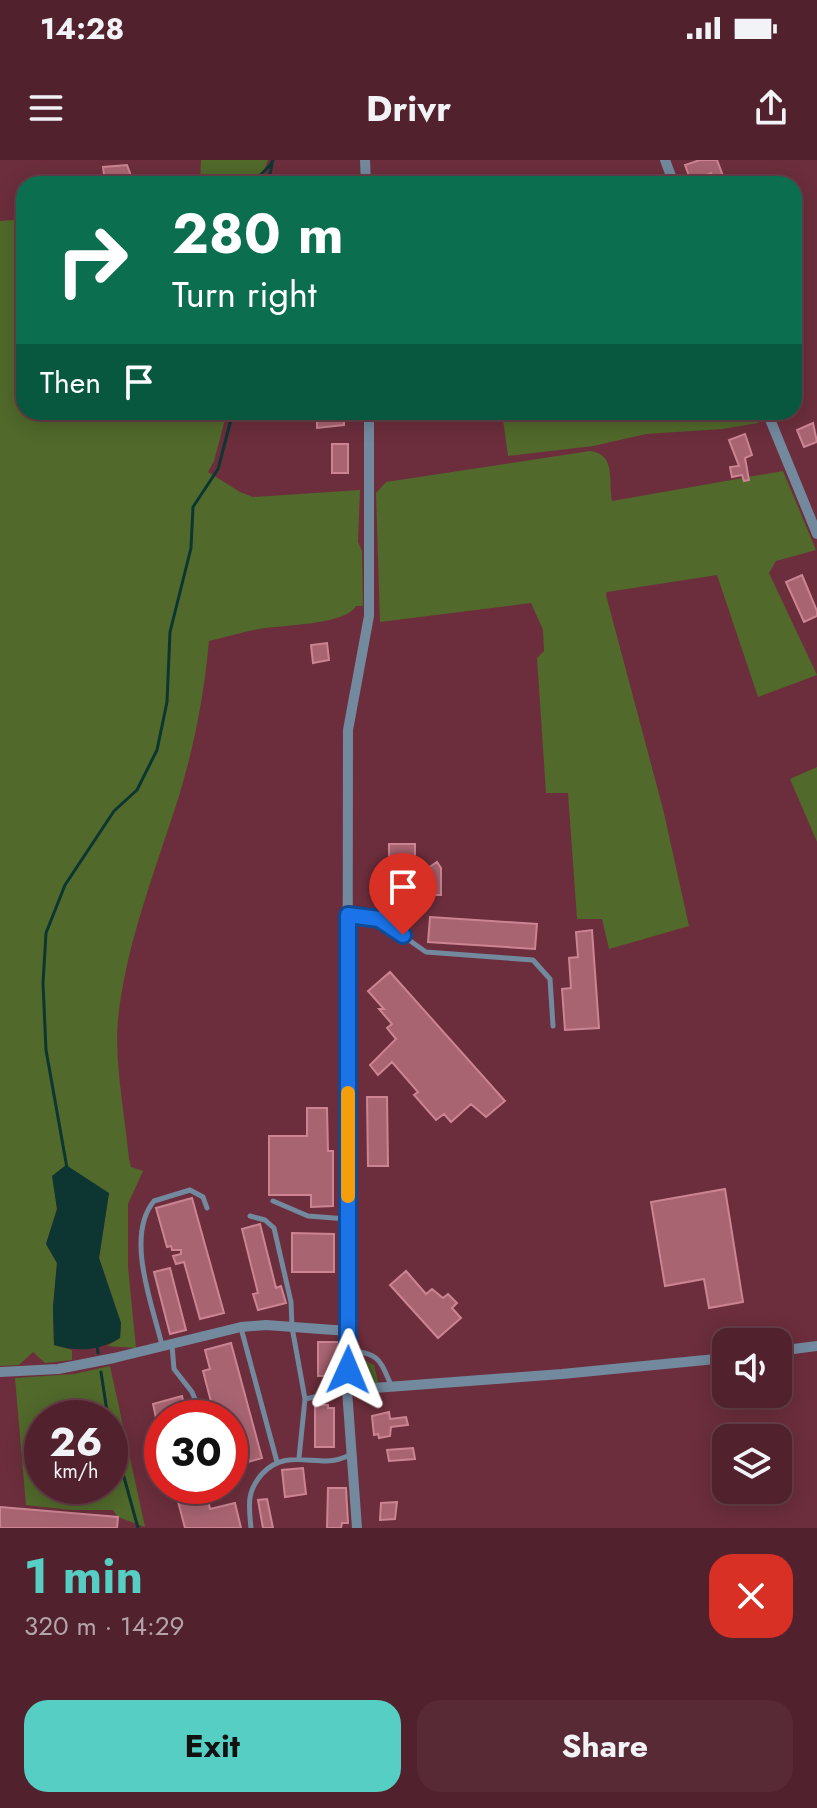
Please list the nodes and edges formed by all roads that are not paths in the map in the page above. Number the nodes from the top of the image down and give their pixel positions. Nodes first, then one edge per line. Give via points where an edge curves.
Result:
1 (369, 420) edge
2 (770, 420) edge
3 (817, 534) edge
4 (348, 915) junction
5 (553, 1026) dead end
6 (273, 1201) dead end
7 (207, 1208) dead end
8 (250, 1216) dead end
9 (348, 1219) junction
10 (241, 1327) junction
11 (292, 1327) junction
12 (348, 1331) junction
13 (167, 1345) junction
14 (817, 1346) edge
15 (792, 1349) edge
16 (348, 1350) junction
17 (712, 1359) edge
18 (0, 1372) edge
19 (393, 1388) junction
20 (347, 1390) junction
21 (305, 1399) junction
22 (195, 1400) edge
23 (353, 1454) junction
24 (299, 1458) junction
25 (277, 1462) junction
26 (251, 1528) edge
27 (357, 1528) edge

1 - 4 street via 371,586 348,730
2 - 3 street
4 - 5 lane via 379,919 426,952 533,960 550,979
4 - 9 street
6 - 9 lane via 308,1216
7 - 13 lane via 203,1197 190,1190 154,1201 142,1220 144,1269
8 - 11 lane via 274,1228
9 - 12 street
10 - 11 street
10 - 13 street
10 - 25 lane
11 - 12 street
11 - 21 lane
12 - 16 street
13 - 18 street via 58,1369
13 - 22 lane via 174,1369
14 - 15 street
16 - 19 lane via 370,1353 380,1361
16 - 20 street
17 - 19 street
19 - 20 street
20 - 21 lane
20 - 23 street
21 - 24 lane
23 - 24 lane via 337,1460
23 - 27 street
24 - 25 lane
25 - 26 lane via 250,1491

